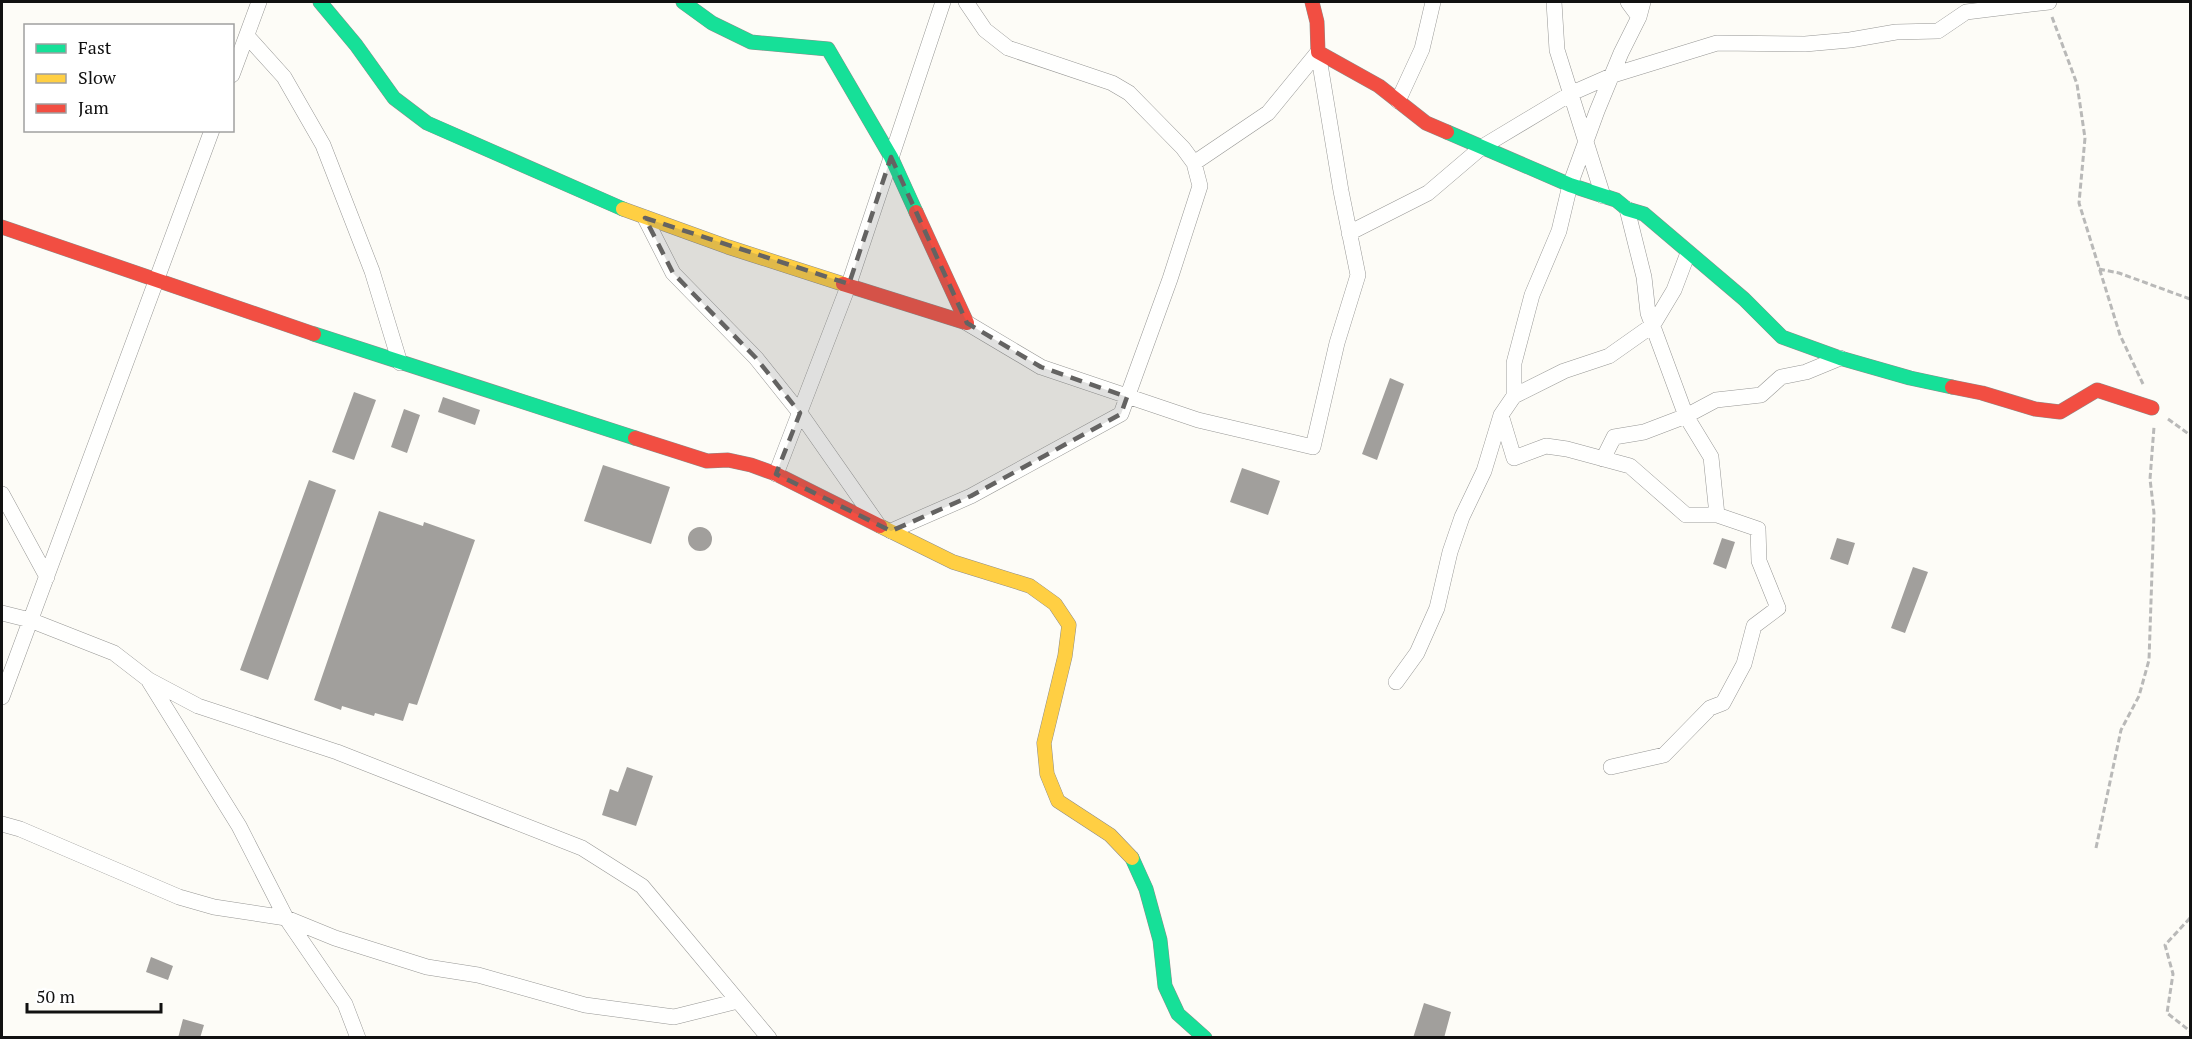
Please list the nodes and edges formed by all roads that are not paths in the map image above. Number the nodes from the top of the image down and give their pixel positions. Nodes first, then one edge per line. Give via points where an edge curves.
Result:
1 (259, 2) edge
2 (320, 2) edge
3 (683, 2) edge
4 (943, 2) edge
5 (966, 2) edge
6 (1312, 2) edge
7 (1433, 2) edge
8 (1554, 2) edge
9 (1628, 2) edge
10 (1643, 2) edge
11 (2047, 2) edge
12 (1639, 17) junction
13 (247, 36) junction
14 (1318, 52) junction
15 (234, 70) edge
16 (1612, 75) junction
17 (1572, 93) junction
18 (1398, 101) junction
19 (211, 132) edge
20 (1586, 143) junction
21 (1482, 147) junction
22 (891, 157) junction
23 (1194, 163) junction
24 (1570, 185) junction
25 (1603, 196) junction
26 (1627, 208) junction
27 (645, 218) junction
28 (2, 227) edge
29 (1349, 233) junction
30 (1688, 253) junction
31 (158, 279) junction
32 (849, 284) junction
33 (967, 323) junction
34 (1653, 325) junction
35 (1840, 358) junction
36 (400, 363) junction
37 (1514, 396) junction
38 (1127, 397) junction
39 (2152, 408) road end
40 (800, 413) junction
41 (1501, 415) junction
42 (1686, 416) junction
43 (1603, 459) junction
44 (776, 474) junction
45 (2, 494) edge
46 (1717, 515) junction
47 (885, 528) junction
48 (47, 577) junction
49 (2, 612) edge
50 (30, 620) junction
51 (149, 680) junction
52 (1396, 682) dead end
53 (2, 697) edge
54 (1611, 767) dead end
55 (2, 824) edge
56 (286, 918) junction
57 (738, 1001) junction
58 (358, 1038) edge
59 (769, 1038) edge
60 (1205, 1038) edge

1 - 13 street
2 - 27 street via 394,98 427,123
3 - 22 street via 712,23 751,42 828,49
4 - 22 street
5 - 23 street via 985,30 1008,48 1112,83 1129,93
6 - 14 street
7 - 18 street via 1422,49
8 - 17 street via 1557,50
9 - 12 street
10 - 12 street
11 - 16 street via 1966,12 1938,31 1896,32 1804,44 1717,43
12 - 16 street
13 - 15 street
13 - 36 street via 284,77 323,145 372,271
14 - 18 street
14 - 23 street via 1268,113
14 - 29 street
16 - 17 street
16 - 20 street
17 - 20 street
17 - 21 street
18 - 21 street via 1426,123
19 - 31 street
20 - 24 street
20 - 25 street
21 - 24 street
21 - 29 street via 1428,193
22 - 32 street
22 - 33 street
23 - 38 street via 1200,186
24 - 25 street
24 - 37 street via 1559,231 1533,295 1514,363
25 - 26 street
26 - 30 street via 1644,214
26 - 34 street
27 - 32 street
27 - 40 street via 673,273 756,358
28 - 31 street
29 - 38 street via 1358,275 1337,343 1314,447 1198,420
30 - 34 street via 1674,290
30 - 35 street via 1744,299 1782,337
31 - 36 street
31 - 48 street
32 - 33 street
32 - 40 street
33 - 38 street via 1041,367
34 - 37 street via 1609,356 1564,371
34 - 42 street
35 - 39 street via 2034,409 2060,412 2097,390
35 - 42 street via 1781,377 1761,395 1716,400
36 - 44 street via 707,461 728,460
37 - 41 street
38 - 47 street via 1121,414 971,496
40 - 44 street
40 - 47 street
41 - 43 street via 1514,458 1546,446
41 - 52 street via 1484,471 1450,552 1437,608 1417,653
42 - 43 street via 1644,432 1614,437
42 - 46 street via 1711,457
43 - 46 street via 1630,466 1686,515
44 - 47 street
45 - 48 street
46 - 54 street via 1758,529 1759,561 1778,608 1754,626 1744,664 1723,704 1710,708 1664,755
47 - 60 street via 953,562 1030,586 1055,604 1069,625 1044,743 1047,774 1058,801 1110,835 1135,861 1160,940 1165,986 1178,1014
48 - 50 street
49 - 50 street
50 - 51 street via 114,653
50 - 53 street
51 - 56 street via 239,826
51 - 57 street via 198,706 337,752 582,848 642,886
55 - 56 street via 179,897 213,908
56 - 57 street via 427,967 478,975 585,1005 674,1017
56 - 58 street via 345,1004
57 - 59 street

